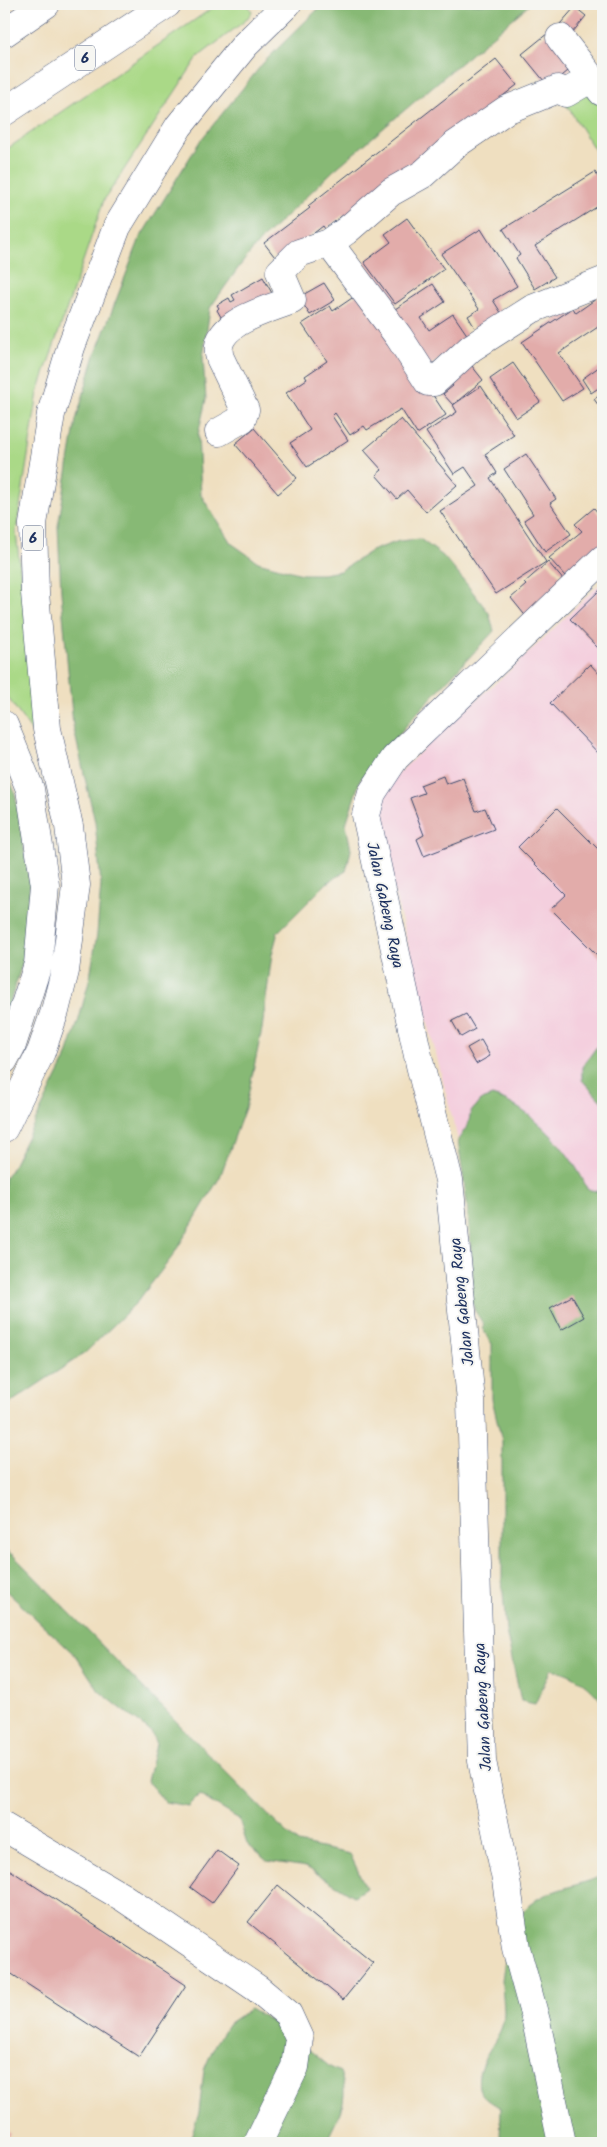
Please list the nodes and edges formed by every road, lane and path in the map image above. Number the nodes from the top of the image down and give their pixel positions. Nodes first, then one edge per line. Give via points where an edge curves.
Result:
1 (46, 4) edge
2 (167, 4) edge
3 (287, 4) edge
4 (4, 33) edge
5 (560, 38) dead end
6 (597, 86) edge
7 (4, 112) edge
8 (329, 243) junction
9 (603, 281) edge
10 (219, 432) dead end
11 (603, 559) edge
12 (4, 725) edge
13 (4, 1060) edge
14 (4, 1128) edge
15 (4, 1827) edge
16 (258, 2143) edge
17 (562, 2143) edge

1 - 4 main road
2 - 7 main road, 6
3 - 14 main road, 6 via 245,45 179,126 117,227 71,347 51,414 33,524 35,593 47,728 69,826 76,884 65,971 55,1011 38,1059
5 - 6 main road
6 - 8 main road via 566,93 558,88 506,110 455,145 423,174 391,192
8 - 9 main road via 428,382 434,382 471,348 532,309
8 - 10 main road via 299,253 280,272 292,300 236,322 220,341 220,358 245,410 242,419
11 - 17 main road, Jalan Gabeng Raya via 395,758 372,793 366,815 420,1066 449,1180 471,1402 482,1762 516,1948 536,2021
12 - 13 main road via 30,789 45,885 38,964 12,1045
15 - 16 main road via 124,1898 258,1989 288,2014 300,2038 295,2067

